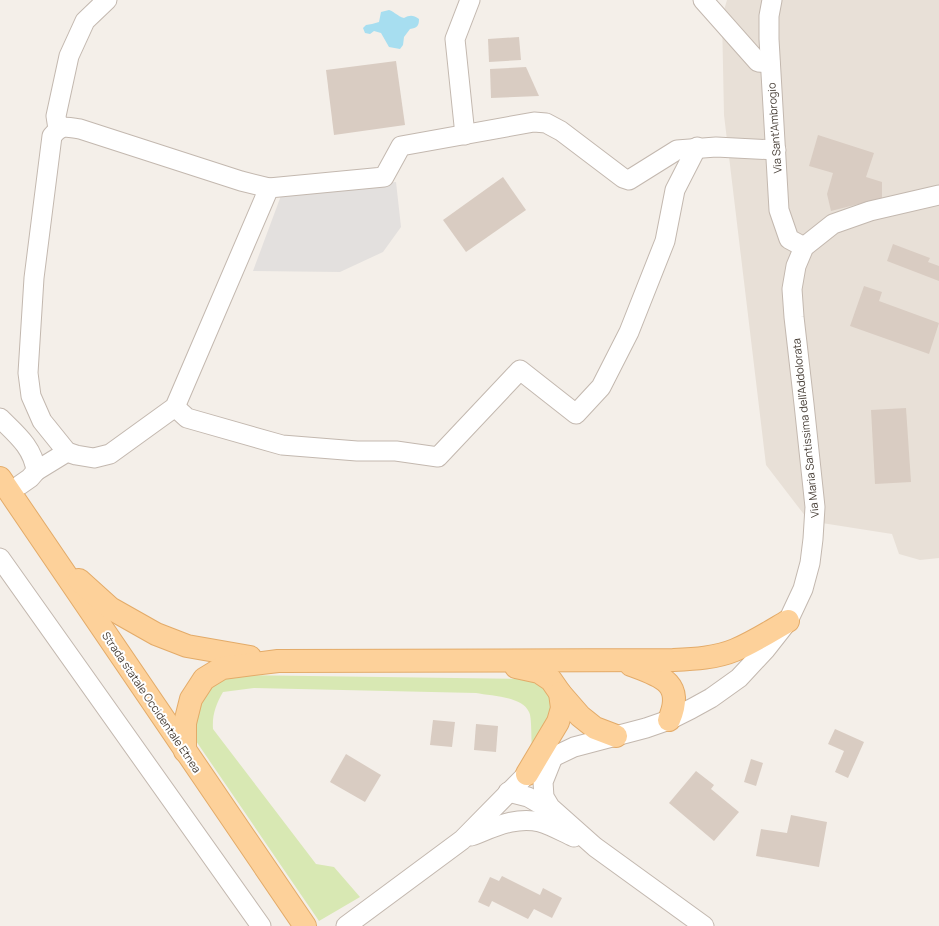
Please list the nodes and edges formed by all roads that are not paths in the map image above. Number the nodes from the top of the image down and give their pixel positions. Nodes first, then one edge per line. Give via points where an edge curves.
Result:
1 (107, 0) edge
2 (470, 0) edge
3 (703, 0) edge
4 (772, 0) edge
5 (770, 63) junction
6 (58, 129) junction
7 (465, 135) junction
8 (697, 147) junction
9 (776, 150) junction
10 (270, 188) junction
11 (939, 194) edge
12 (804, 247) junction
13 (175, 407) junction
14 (0, 418) edge
15 (67, 452) junction
16 (36, 471) junction
17 (10, 482) edge
18 (0, 558) edge
19 (55, 560) junction
20 (788, 621) junction
21 (278, 661) junction
22 (491, 661) junction
23 (619, 661) junction
24 (560, 693) junction
25 (670, 720) junction
26 (616, 736) junction
27 (185, 752) junction
28 (553, 757) junction
29 (527, 774) junction
30 (508, 792) junction
31 (550, 819) junction
32 (462, 840) junction
33 (261, 926) edge
34 (305, 926) edge
35 (346, 926) edge
36 (704, 926) edge

1 - 6 street via 85,21 69,56 56,116
2 - 7 street via 455,39
3 - 5 street via 758,62
4 - 5 street, Via Sant'Ambrogio via 769,16
5 - 9 street, Via Sant'Ambrogio
6 - 10 street via 65,126 80,129 234,179
6 - 15 street via 52,136 34,278 28,373 31,396 42,421
7 - 8 street via 534,122 546,123 561,131 622,178 630,180 677,150
7 - 10 street via 401,146 384,177
8 - 9 street
8 - 13 street via 676,190 665,242 629,332 601,387 576,414 520,370 438,457 396,451 357,451 282,445 187,418
9 - 12 street, Via Sant'Ambrogio via 779,210 789,239
10 - 13 street
11 - 12 street, Via Maria Santissima dell'Addolorata via 870,211 833,224
12 - 20 street, Via Maria Santissima dell'Addolorata via 796,266 792,289 815,507 814,531 810,563 803,589
13 - 15 street via 110,454 94,458
14 - 16 street via 24,441
15 - 16 street
16 - 17 street via 30,478
17 - 19 main road, Strada statale Occidentale Etnea
18 - 33 street
19 - 21 main road via 110,608 156,634 187,646
19 - 27 main road, Strada statale Occidentale Etnea
20 - 23 main road via 734,650 702,658
20 - 25 street, Via Maria Santissima dell'Addolorata via 739,678 711,698
21 - 22 main road
21 - 27 main road via 222,668 204,679 191,699 185,723
22 - 23 main road
22 - 24 main road via 539,672 551,680
23 - 25 main road via 658,675 670,685 675,699
24 - 26 main road via 580,716 595,728
24 - 29 main road via 562,708 558,722
25 - 26 street, Via Maria Santissima dell'Addolorata
26 - 28 street, Via Maria Santissima dell'Addolorata via 574,747
27 - 34 main road, Strada statale Occidentale Etnea
28 - 29 street, Via Maria Santissima dell'Addolorata
28 - 31 street via 543,782 544,796 550,807
29 - 30 street, Via Maria Santissima dell'Addolorata
30 - 31 street via 524,813
30 - 32 street, Via Maria Santissima dell'Addolorata
31 - 32 street via 501,824
31 - 36 street via 595,847
32 - 35 street

